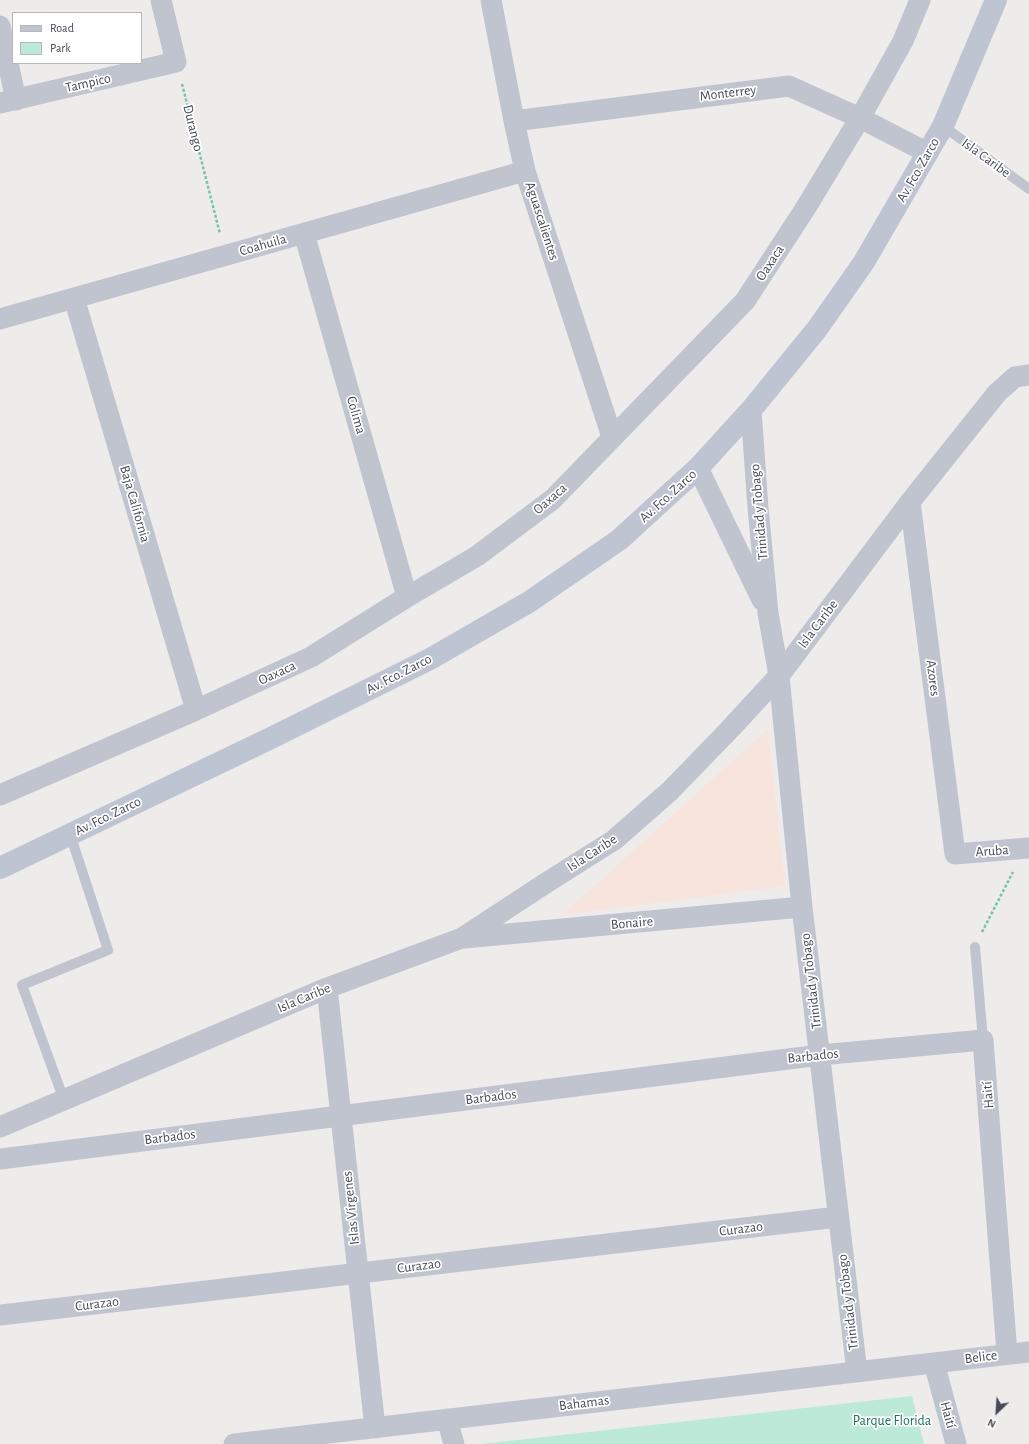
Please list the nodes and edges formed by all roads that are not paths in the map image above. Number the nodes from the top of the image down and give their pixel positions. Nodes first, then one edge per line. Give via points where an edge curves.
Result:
1 (161, 0) edge
2 (491, 0) edge
3 (920, 0) edge
4 (996, 0) edge
5 (0, 26) edge
6 (8, 101) edge
7 (860, 118) junction
8 (514, 121) junction
9 (943, 126) junction
10 (928, 153) junction
11 (525, 171) junction
12 (1029, 189) edge
13 (304, 234) junction
14 (74, 298) junction
15 (0, 319) edge
16 (1029, 375) edge
17 (751, 410) junction
18 (612, 437) junction
19 (698, 468) junction
20 (910, 502) junction
21 (408, 597) junction
22 (768, 613) junction
23 (779, 676) junction
24 (196, 710) junction
25 (0, 795) edge
26 (70, 834) junction
27 (1027, 849) edge
28 (955, 854) joint
29 (0, 868) edge
30 (802, 907) junction
31 (462, 938) junction
32 (975, 947) road end
33 (328, 988) junction
34 (983, 1040) junction
35 (820, 1055) junction
36 (64, 1100) junction
37 (342, 1116) junction
38 (0, 1127) edge
39 (0, 1159) edge
40 (838, 1217) junction
41 (358, 1273) junction
42 (0, 1316) edge
43 (1029, 1352) edge
44 (1007, 1354) junction
45 (934, 1363) junction
46 (857, 1372) junction
47 (447, 1419) junction
48 (375, 1428) junction
49 (234, 1444) edge
50 (454, 1444) edge
51 (956, 1444) edge

1 - 6 street, Tampico via 176,62
2 - 8 street, Aguascalientes
3 - 7 street, Oaxaca via 903,41
4 - 9 main road, Av. Fco. Zarco
5 - 6 street
7 - 8 street, Monterrey via 789,86
7 - 10 street, Monterrey
7 - 18 street, Oaxaca via 805,209 745,300
8 - 11 street, Aguascalientes
9 - 10 main road, Av. Fco. Zarco
9 - 12 lane, Isla Caribe
10 - 17 main road, Av. Fco. Zarco via 864,262 817,329
11 - 13 street, Coahuila
11 - 18 street, Aguascalientes
13 - 14 street, Coahuila
13 - 21 street, Colima
14 - 15 street, Coahuila
14 - 24 street, Baja California
16 - 20 street, Isla Caribe via 1015,377 997,393
17 - 19 main road, Av. Fco. Zarco
17 - 22 street, Trinidad y Tobago
18 - 21 street, Oaxaca via 553,499 477,556
19 - 22 street, Trinidad y Tobago
19 - 26 main road, Av. Fco. Zarco via 619,540 530,602 430,659
20 - 23 street, Isla Caribe
20 - 28 street, Azores
21 - 24 street, Oaxaca via 311,657
22 - 23 street, Trinidad y Tobago
23 - 30 street, Trinidad y Tobago
23 - 31 street, Isla Caribe via 670,791 614,840
24 - 25 street, Oaxaca
26 - 29 main road, Av. Fco. Zarco
26 - 36 lane via 108,950 22,985
27 - 28 street, Aruba
30 - 31 street, Bonaire
30 - 35 street, Trinidad y Tobago
31 - 33 street, Isla Caribe
32 - 34 lane, Haití
33 - 36 street, Isla Caribe
33 - 37 street, Islas Vírgenes
34 - 35 street, Barbados
34 - 44 street, Haití
35 - 37 street, Barbados
35 - 40 street, Trinidad y Tobago
36 - 38 street, Isla Caribe
37 - 39 street, Barbados
37 - 41 street, Islas Vírgenes
40 - 41 street, Curazao
40 - 46 street, Trinidad y Tobago
41 - 42 street, Curazao
41 - 48 street, Islas Vírgenes
43 - 44 street, Belice
44 - 45 street, Belice
45 - 46 street, Bahamas
45 - 51 street, Haití
46 - 47 street, Bahamas
47 - 48 street, Bahamas
47 - 50 street
48 - 49 street, Bahamas

